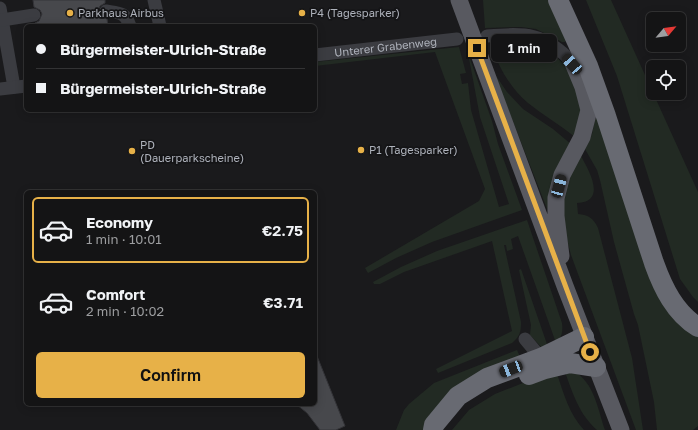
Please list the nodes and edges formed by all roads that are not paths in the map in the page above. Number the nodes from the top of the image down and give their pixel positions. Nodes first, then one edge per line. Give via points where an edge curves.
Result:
1 (154, 0) edge
2 (459, 0) edge
3 (558, 0) edge
4 (106, 11) dead end
5 (1, 14) edge
6 (34, 15) dead end
7 (129, 24) edge
8 (160, 24) edge
9 (487, 36) dead end
10 (457, 39) dead end
11 (317, 55) edge
12 (572, 64) junction
13 (20, 87) edge
14 (0, 89) edge
15 (606, 116) junction
16 (565, 286) junction
17 (698, 327) edge
18 (584, 337) junction
19 (524, 339) dead end
20 (541, 358) junction
21 (596, 367) junction
22 (433, 430) edge
23 (446, 430) edge
24 (621, 430) edge

1 - 8 street
2 - 16 main road
3 - 15 highway via 588,66
4 - 7 street via 123,14
5 - 6 street
5 - 13 street
9 - 12 street via 533,36 553,45
10 - 11 street, Unterer Grabenweg
12 - 15 highway via 588,81
12 - 16 main road via 583,87 589,110 582,137 562,175 556,198
13 - 14 street
15 - 17 highway via 663,286 675,306
16 - 18 main road
18 - 20 highway
18 - 21 main road
19 - 20 street
20 - 22 highway via 487,378 458,396 434,425
21 - 23 highway via 570,363 545,369 492,389 465,405
21 - 24 main road

